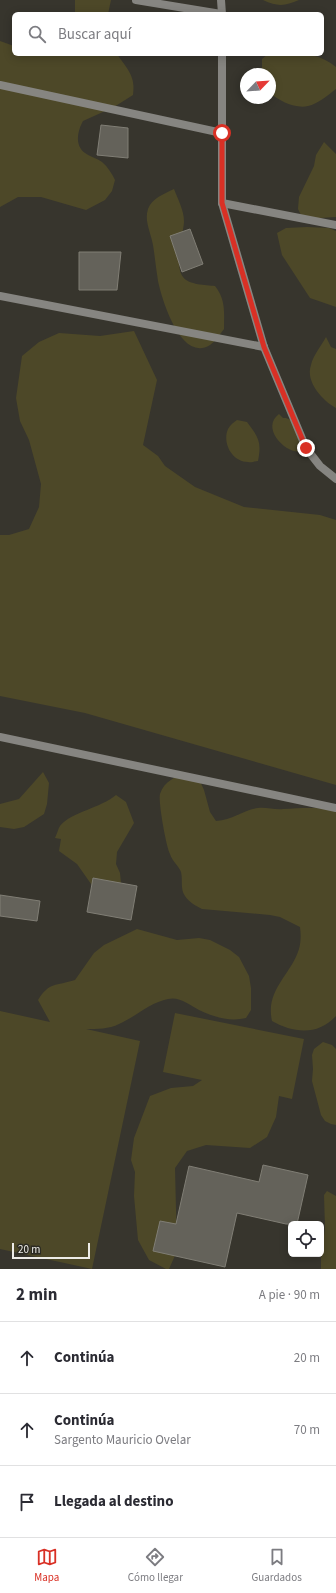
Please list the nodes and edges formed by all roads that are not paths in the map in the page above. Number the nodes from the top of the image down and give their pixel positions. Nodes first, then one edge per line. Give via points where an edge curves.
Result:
1 (136, 0) edge
2 (222, 0) edge
3 (209, 12) edge
4 (221, 12) edge
5 (222, 56) edge
6 (0, 85) edge
7 (222, 133) junction
8 (222, 203) junction
9 (336, 225) edge
10 (0, 296) edge
11 (264, 347) junction
12 (336, 479) edge
13 (0, 737) edge
14 (336, 808) edge

1 - 3 street
2 - 4 street
5 - 7 street
6 - 7 street
7 - 8 street
8 - 9 street
8 - 11 street
10 - 11 street
11 - 12 street via 306,448 320,466
13 - 14 street

